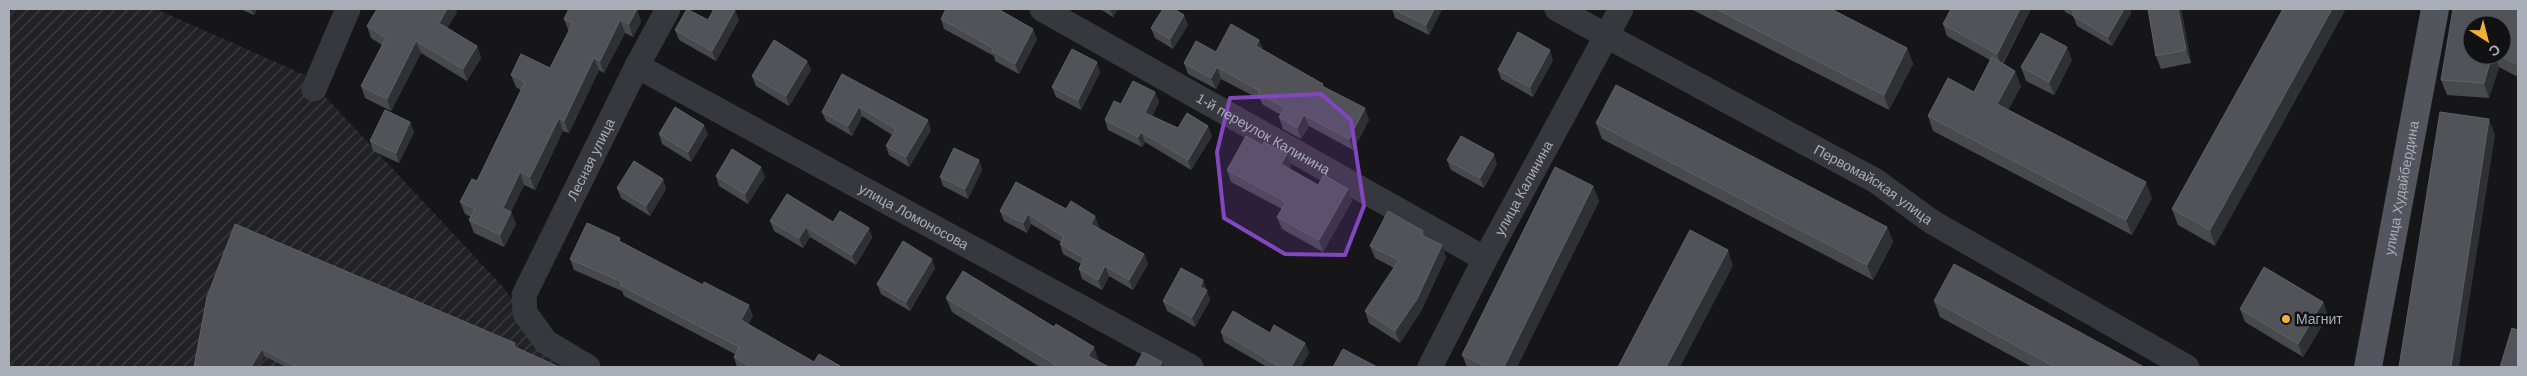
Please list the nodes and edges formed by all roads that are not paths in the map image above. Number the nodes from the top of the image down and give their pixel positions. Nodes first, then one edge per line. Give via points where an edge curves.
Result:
1 (348, 9) edge
2 (668, 9) edge
3 (1042, 9) edge
4 (1557, 9) edge
5 (1621, 9) edge
6 (2435, 9) edge
7 (1606, 34) junction
8 (637, 66) junction
9 (314, 89) dead end
10 (1485, 258) junction
11 (588, 367) edge
12 (1191, 367) edge
13 (1430, 367) edge
14 (2187, 367) edge
15 (2368, 367) edge

1 - 9 street
2 - 8 street, Лесная улица
3 - 10 street, 1-й переулок Калинина
4 - 7 street, Первомайская улица
5 - 7 street, улица Калинина
6 - 15 main road, улица Худайбердина
7 - 10 street, улица Калинина
7 - 14 street, Первомайская улица via 1876,181 1932,222
8 - 11 street, Лесная улица via 524,295 525,313 546,342
8 - 12 street, улица Ломоносова
10 - 13 street, улица Калинина

